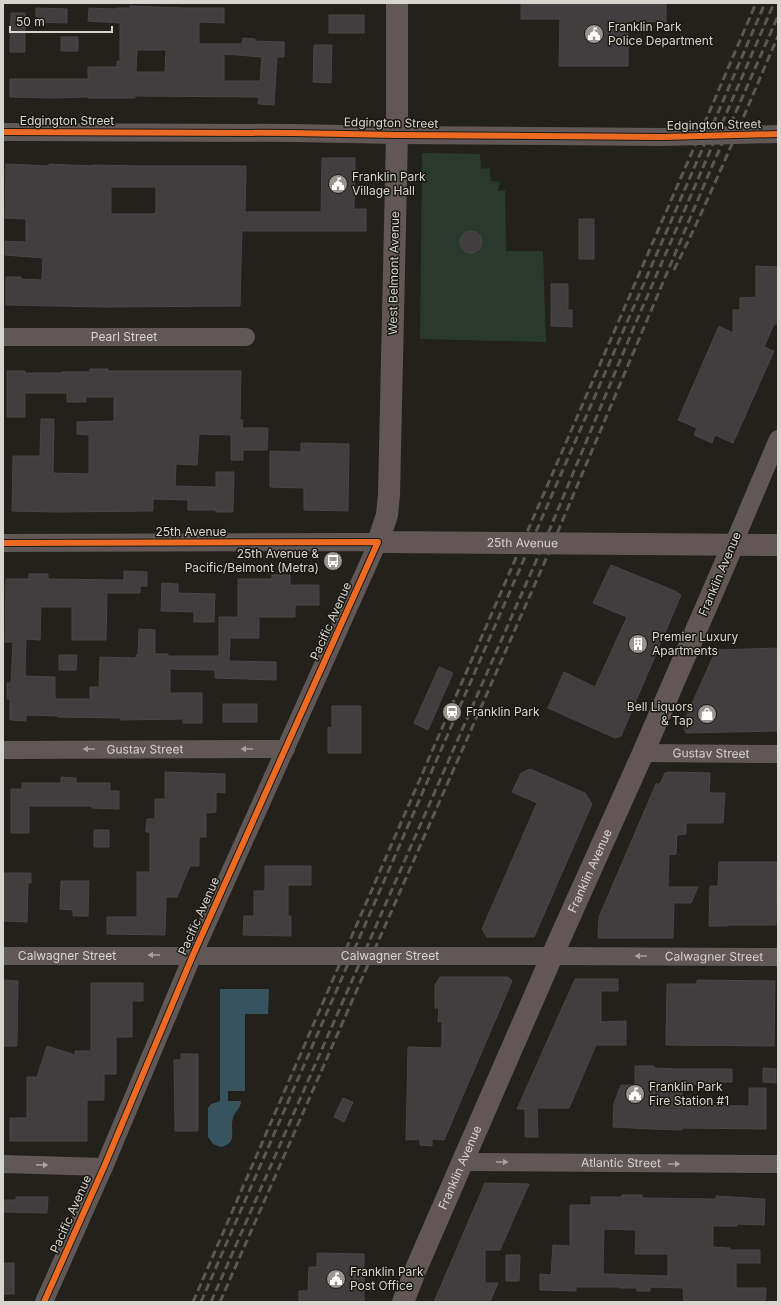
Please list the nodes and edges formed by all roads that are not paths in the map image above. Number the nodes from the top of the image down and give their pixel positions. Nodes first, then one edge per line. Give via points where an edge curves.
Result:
1 (397, 3) edge
2 (3, 132) edge
3 (778, 134) edge
4 (397, 135) junction
5 (3, 337) edge
6 (246, 337) dead end
7 (778, 440) edge
8 (378, 542) junction
9 (3, 543) edge
10 (733, 545) junction
11 (778, 545) edge
12 (286, 749) junction
13 (3, 750) edge
14 (643, 753) junction
15 (778, 754) edge
16 (193, 955) junction
17 (3, 956) edge
18 (552, 956) junction
19 (778, 957) edge
20 (463, 1162) junction
21 (3, 1164) edge
22 (778, 1164) edge
23 (104, 1166) junction
24 (44, 1302) edge
25 (404, 1302) edge

1 - 4 main road, West Belmont Avenue
2 - 4 street, Edgington Street
3 - 4 street, Edgington Street via 663,137
4 - 8 main road, West Belmont Avenue via 389,495 387,515
5 - 6 street, Pearl Street
7 - 10 street, Franklin Avenue
8 - 9 street, 25th Avenue
8 - 10 main road, 25th Avenue
8 - 12 street, Pacific Avenue
10 - 11 main road, 25th Avenue
10 - 14 main road, Franklin Avenue
12 -> 13 street, Gustav Street
12 - 16 street, Pacific Avenue
14 - 15 street, Gustav Street
14 - 18 main road, Franklin Avenue
16 -> 17 street, Calwagner Street
16 - 18 street, Calwagner Street
16 - 23 street, Pacific Avenue
19 -> 18 street, Calwagner Street
18 - 20 main road, Franklin Avenue
20 -> 22 street, Atlantic Street
20 - 25 main road, Franklin Avenue
21 -> 23 street
23 - 24 street, Pacific Avenue

